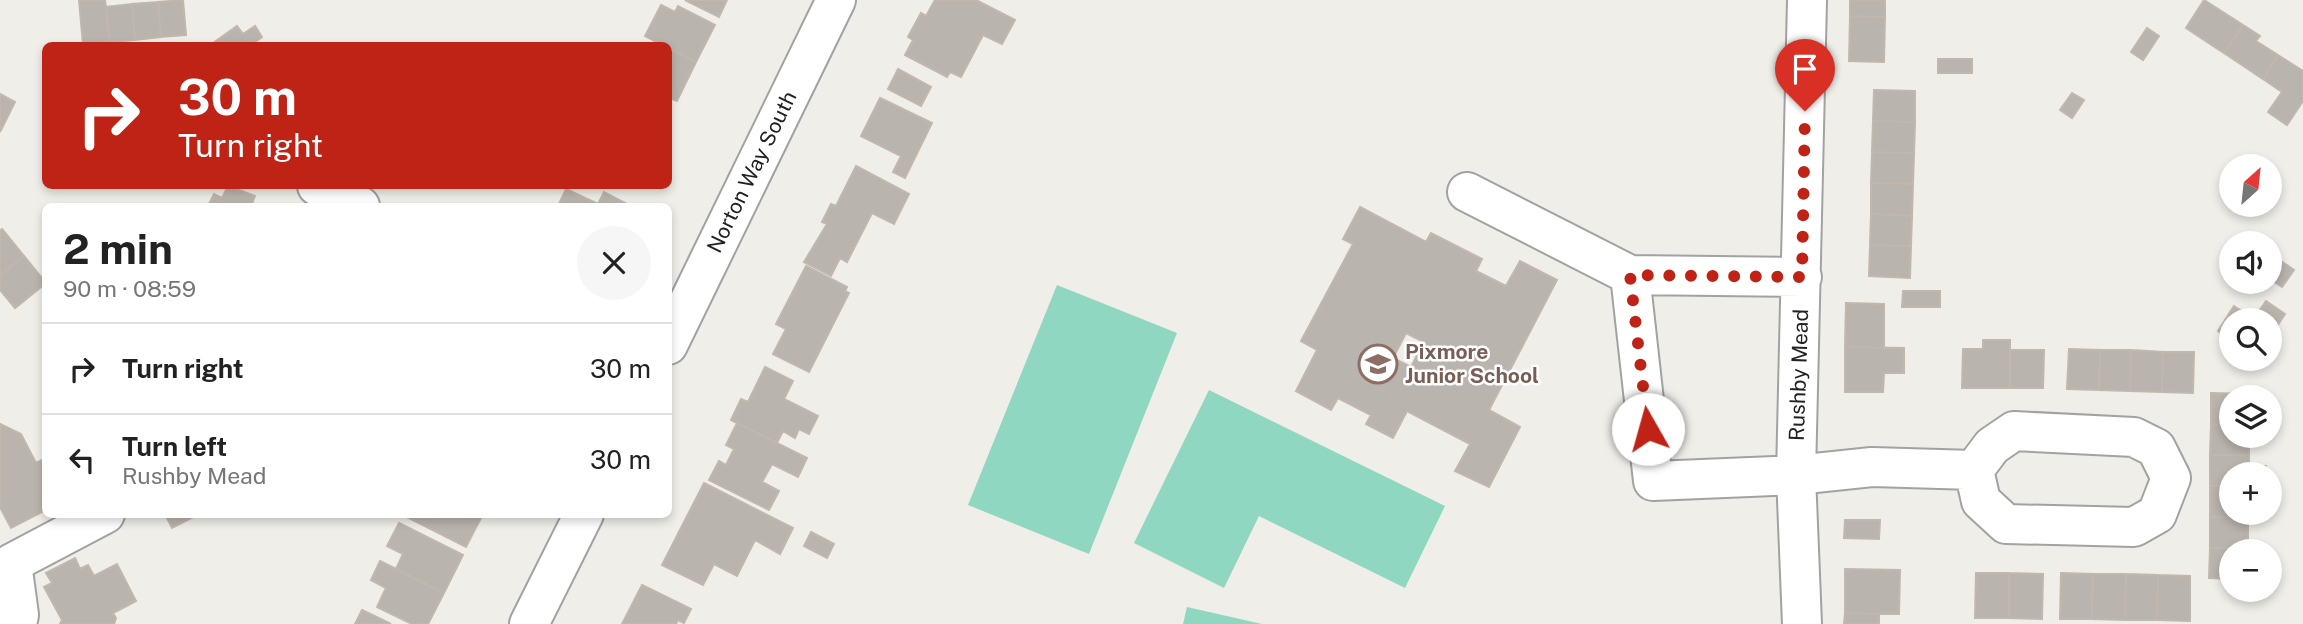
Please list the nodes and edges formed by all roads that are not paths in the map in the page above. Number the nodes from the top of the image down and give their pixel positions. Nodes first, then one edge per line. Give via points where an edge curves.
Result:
1 (836, 0) edge
2 (1807, 0) edge
3 (323, 189) edge
4 (1467, 192) dead end
5 (350, 203) edge
6 (1630, 275) junction
7 (1802, 277) junction
8 (672, 337) edge
9 (1974, 470) junction
10 (1796, 475) junction
11 (95, 518) edge
12 (582, 518) edge
13 (6, 557) edge
14 (17, 624) edge
15 (529, 624) edge
16 (1802, 624) edge

1 - 8 street, Norton Way South
2 - 7 street, Rushby Mead
3 - 5 street
4 - 6 street
6 - 7 street
6 - 10 street via 1653,481
7 - 10 street, Rushby Mead
9 - 9 street via 1992,446 2014,432 2028,432 2134,437 2156,449 2171,478 2157,514 2134,527 2006,524 1981,501
9 - 10 street via 1872,467
10 - 16 street, Rushby Mead
11 - 13 street
12 - 15 street
13 - 14 street

